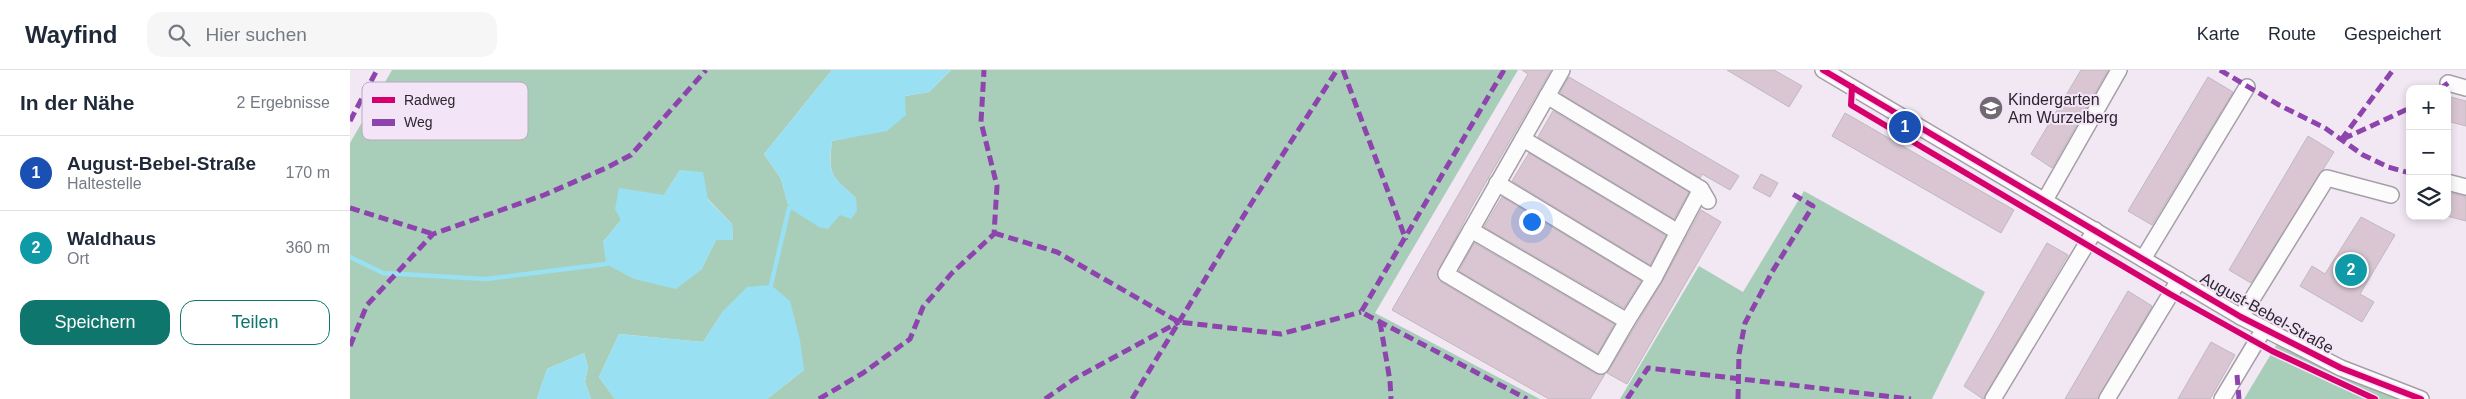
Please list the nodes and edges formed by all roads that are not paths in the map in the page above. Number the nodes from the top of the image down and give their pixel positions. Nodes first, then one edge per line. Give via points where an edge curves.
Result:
1 (1562, 70) edge
2 (1823, 70) edge
3 (2119, 70) edge
4 (2448, 84) dead end
5 (2247, 87) dead end
6 (2466, 88) edge
7 (1547, 96) junction
8 (1523, 138) junction
9 (1497, 183) junction
10 (2451, 183) edge
11 (2466, 187) edge
12 (2390, 195) dead end
13 (2045, 200) junction
14 (1471, 230) junction
15 (2095, 230) junction
16 (1678, 232) junction
17 (2143, 259) junction
18 (1654, 278) junction
19 (2179, 280) junction
20 (2241, 317) junction
21 (1627, 321) junction
22 (2264, 329) junction
23 (1993, 399) edge
24 (2107, 399) edge
25 (2222, 399) edge
26 (2421, 399) edge

1 - 7 street
2 - 13 street, August-Bebel-Straße
3 - 13 street
4 - 6 street
5 - 17 street
7 - 8 street
7 - 16 street via 1704,195
8 - 9 street
8 - 16 street
9 - 14 street
9 - 18 street
10 - 11 street
12 - 20 street via 2327,178
13 - 15 street, August-Bebel-Straße
14 - 21 street
14 - 21 street via 1446,274 1601,366
15 - 17 street, August-Bebel-Straße
15 - 23 street
16 - 18 street
17 - 19 street, August-Bebel-Straße
18 - 21 street
19 - 20 street, August-Bebel-Straße
19 - 24 street
20 - 22 street, August-Bebel-Straße
22 - 25 street
22 - 26 street, August-Bebel-Straße via 2341,368

